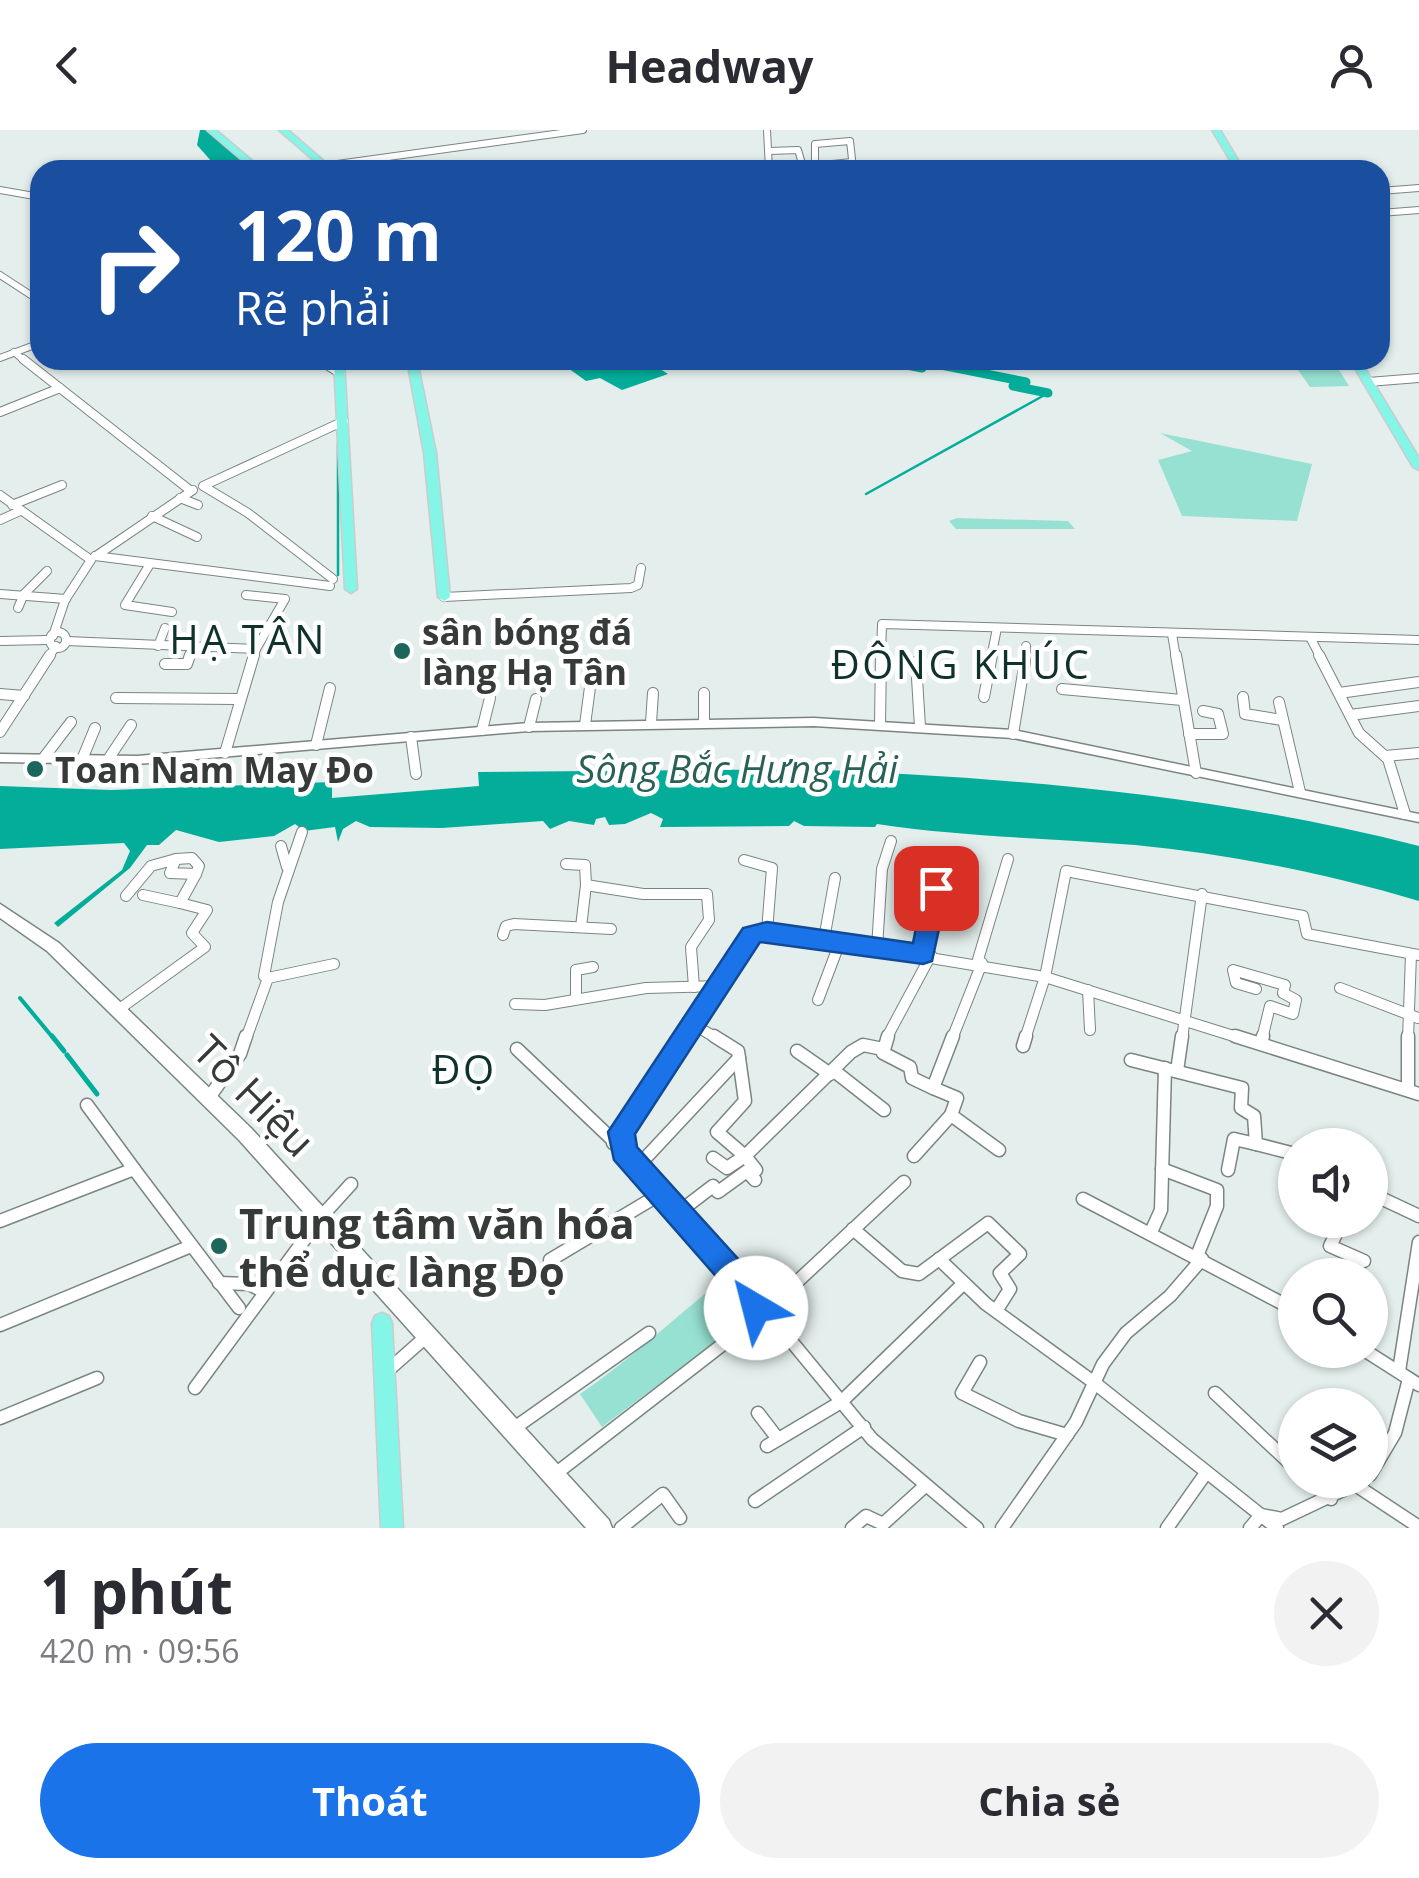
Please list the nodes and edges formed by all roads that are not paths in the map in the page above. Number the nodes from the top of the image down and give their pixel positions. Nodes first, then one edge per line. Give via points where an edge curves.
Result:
1 (211, 130) edge
2 (283, 130) edge
3 (583, 130) edge
4 (767, 130) edge
5 (1216, 130) edge
6 (851, 147) junction
7 (824, 148) dead end
8 (770, 150) junction
9 (246, 160) edge
10 (319, 160) edge
11 (382, 160) edge
12 (770, 160) edge
13 (797, 160) edge
14 (815, 160) edge
15 (850, 160) edge
16 (1234, 160) edge
17 (1419, 188) edge
18 (0, 190) edge
19 (1390, 190) edge
20 (30, 195) edge
21 (1419, 210) edge
22 (1390, 212) edge
23 (0, 275) edge
24 (30, 294) edge
25 (30, 346) edge
26 (15, 350) junction
27 (0, 358) edge
28 (30, 363) edge
29 (39, 370) edge
30 (340, 370) edge
31 (414, 370) edge
32 (1360, 370) edge
33 (1419, 378) edge
34 (1368, 382) junction
35 (60, 388) junction
36 (0, 412) edge
37 (344, 421) junction
38 (1419, 467) edge
39 (62, 485) dead end
40 (203, 486) junction
41 (192, 491) junction
42 (0, 494) edge
43 (180, 498) junction
44 (198, 505) dead end
45 (16, 508) junction
46 (152, 516) junction
47 (0, 520) edge
48 (197, 536) dead end
49 (93, 558) junction
50 (150, 564) junction
51 (641, 568) dead end
52 (47, 572) dead end
53 (351, 589) dead end
54 (0, 594) edge
55 (246, 595) dead end
56 (444, 597) joint
57 (66, 599) junction
58 (21, 603) junction
59 (172, 612) dead end
60 (166, 628) dead end
61 (996, 628) junction
62 (1172, 634) junction
63 (1311, 639) junction
64 (1419, 640) edge
65 (0, 641) edge
66 (52, 641) junction
67 (17, 642) junction
68 (158, 646) junction
69 (1026, 646) dead end
70 (194, 648) junction
71 (256, 649) junction
72 (9, 652) dead end
73 (916, 662) dead end
74 (165, 664) dead end
75 (592, 672) dead end
76 (1419, 682) edge
77 (330, 688) dead end
78 (1062, 689) dead end
79 (653, 693) dead end
80 (704, 693) dead end
81 (1338, 693) junction
82 (0, 694) edge
83 (24, 696) junction
84 (1243, 696) dead end
85 (984, 697) dead end
86 (116, 698) dead end
87 (490, 698) dead end
88 (536, 698) dead end
89 (238, 699) junction
90 (1182, 700) junction
91 (1279, 702) dead end
92 (1419, 706) edge
93 (1203, 711) dead end
94 (1350, 715) junction
95 (1282, 720) junction
96 (704, 721) junction
97 (71, 722) dead end
98 (651, 723) junction
99 (131, 725) dead end
100 (880, 725) junction
101 (584, 726) junction
102 (530, 727) junction
103 (920, 727) junction
104 (94, 728) dead end
105 (482, 730) junction
106 (0, 732) edge
107 (1013, 734) junction
108 (1189, 734) junction
109 (410, 737) junction
110 (316, 745) junction
111 (225, 752) junction
112 (1419, 753) edge
113 (1385, 756) junction
114 (0, 758) edge
115 (42, 760) junction
116 (106, 761) junction
117 (81, 762) junction
118 (416, 774) dead end
119 (1196, 774) junction
120 (1300, 792) junction
121 (1412, 816) edge
122 (302, 832) dead end
123 (891, 841) dead end
124 (281, 846) dead end
125 (1008, 859) dead end
126 (744, 860) dead end
127 (942, 863) dead end
128 (566, 864) dead end
129 (287, 868) junction
130 (835, 878) dead end
131 (586, 885) junction
132 (143, 894) dead end
133 (1202, 894) junction
134 (126, 896) dead end
135 (180, 904) junction
136 (0, 910) edge
137 (581, 927) junction
138 (611, 928) dead end
139 (767, 931) junction
140 (503, 934) dead end
141 (824, 939) junction
142 (840, 942) junction
143 (876, 948) junction
144 (1415, 954) edge
145 (927, 955) junction
146 (979, 963) junction
147 (334, 964) dead end
148 (593, 967) dead end
149 (1046, 977) junction
150 (268, 978) junction
151 (720, 986) junction
152 (694, 987) junction
153 (1340, 988) dead end
154 (1256, 989) dead end
155 (1088, 990) junction
156 (576, 999) junction
157 (818, 1000) dead end
158 (516, 1004) dead end
159 (118, 1010) junction
160 (1417, 1018) edge
161 (1186, 1019) junction
162 (696, 1026) junction
163 (1090, 1030) dead end
164 (1261, 1044) junction
165 (1023, 1046) dead end
166 (517, 1049) dead end
167 (883, 1049) junction
168 (797, 1051) dead end
169 (738, 1058) junction
170 (1131, 1060) dead end
171 (1171, 1069) junction
172 (831, 1072) junction
173 (932, 1088) junction
174 (1413, 1092) edge
175 (208, 1099) junction
176 (87, 1105) dead end
177 (884, 1110) dead end
178 (951, 1115) junction
179 (620, 1142) junction
180 (1256, 1144) junction
181 (1000, 1150) dead end
182 (1278, 1150) edge
183 (745, 1156) junction
184 (914, 1156) dead end
185 (713, 1158) dead end
186 (639, 1165) junction
187 (134, 1169) junction
188 (1162, 1169) junction
189 (1228, 1170) dead end
190 (904, 1182) dead end
191 (351, 1184) dead end
192 (662, 1192) junction
193 (1083, 1199) dead end
194 (1388, 1201) edge
195 (679, 1212) junction
196 (1419, 1216) edge
197 (321, 1217) junction
198 (0, 1220) edge
199 (853, 1229) junction
200 (1151, 1232) junction
201 (1334, 1238) edge
202 (1419, 1242) edge
203 (191, 1246) junction
204 (1200, 1257) junction
205 (939, 1258) junction
206 (1357, 1258) edge
207 (550, 1260) dead end
208 (219, 1282) junction
209 (964, 1283) junction
210 (265, 1292) junction
211 (1278, 1301) edge
212 (1414, 1304) edge
213 (238, 1308) dead end
214 (764, 1309) junction
215 (996, 1312) junction
216 (382, 1323) dead end
217 (0, 1325) edge
218 (649, 1333) dead end
219 (428, 1334) junction
220 (980, 1362) dead end
221 (384, 1374) junction
222 (97, 1378) dead end
223 (1409, 1378) edge
224 (1096, 1384) junction
225 (195, 1388) dead end
226 (1214, 1393) dead end
227 (841, 1402) junction
228 (758, 1413) dead end
229 (0, 1418) edge
230 (864, 1427) junction
231 (513, 1429) junction
232 (1067, 1435) junction
233 (1388, 1444) edge
234 (1278, 1452) edge
235 (1206, 1472) junction
236 (553, 1476) junction
237 (925, 1486) junction
238 (1388, 1497) edge
239 (1331, 1499) edge
240 (755, 1501) dead end
241 (680, 1518) dead end
242 (1255, 1522) edge
243 (885, 1526) edge
244 (1419, 1527) edge
245 (392, 1528) edge
246 (601, 1528) edge
247 (621, 1528) edge
248 (852, 1528) edge
249 (977, 1528) edge
250 (1002, 1528) edge
251 (1166, 1528) edge
252 (1276, 1528) edge

1 - 9 main road
2 - 10 main road
3 - 11 street
4 - 8 street
5 - 16 main road
6 - 7 street
6 - 14 street via 815,144
6 - 15 street
8 - 12 street
8 - 13 street via 798,150
17 - 19 street
18 - 20 street
21 - 22 street
23 - 24 street
25 - 26 street
26 - 27 street
26 - 28 street
29 - 35 street
30 - 37 main road
31 - 56 main road via 430,453
32 - 34 main road
33 - 34 street
34 - 38 main road
35 - 36 street
35 - 41 street
37 - 40 street
37 - 53 main road
39 - 45 street
40 - 41 street
40 - 50 street via 248,513 331,582
41 - 43 street
42 - 45 street
43 - 44 street
43 - 46 street
45 - 47 street
45 - 49 street via 70,552
46 - 48 street
46 - 49 street
49 - 50 street
49 - 57 street
50 - 59 street via 124,605
51 - 56 street via 631,588
52 - 58 street
54 - 58 street
55 - 71 street via 285,598
57 - 58 street
57 - 66 street
60 - 68 street
61 - 62 street
61 - 85 street
61 - 100 street via 882,624
62 - 63 street
62 - 90 street
63 - 64 street
63 - 81 street
65 - 67 street
66 - 67 street
66 - 68 street via 64,635 67,641
66 - 83 street
67 - 72 street
68 - 70 street
69 - 107 street
70 - 71 street
70 - 74 street via 187,664
71 - 89 street
73 - 103 street
75 - 101 street
76 - 81 street
77 - 110 street
78 - 90 street
79 - 98 street
80 - 96 street
81 - 94 street
82 - 83 street
83 - 106 street
84 - 95 street via 1245,714
86 - 89 street
87 - 105 street
88 - 102 street
89 - 111 street
90 - 108 street
91 - 95 street
92 - 94 street
93 - 108 street via 1218,714 1223,734
94 - 113 street
95 - 120 street
96 - 98 street
96 - 100 street
97 - 115 street
98 - 101 street
99 - 116 street
100 - 103 street
101 - 102 street
102 - 105 street
103 - 107 street
104 - 117 street
105 - 109 street
107 - 119 street
108 - 119 street
109 - 110 street
109 - 118 street
110 - 111 street
111 - 116 street
112 - 113 street
113 - 121 street
114 - 115 street
115 - 117 street
116 - 117 street
119 - 120 street
120 - 121 street
122 - 129 street
123 - 143 street via 882,869
124 - 129 street
125 - 146 street
126 - 139 street via 772,868
127 - 145 street
128 - 131 street via 585,865
129 - 150 street
130 - 141 street
131 - 137 street
131 - 152 street via 710,896 709,920 691,947
132 - 135 street
133 - 144 street via 1303,916 1307,934
133 - 149 street via 1066,871
133 - 161 street
134 - 135 street via 151,866 176,859 170,872 196,874
135 - 159 street via 207,910 192,933 205,947
136 - 159 main road, Tô Hiệu via 53,947
137 - 138 street
137 - 140 street via 514,924
139 - 141 street
139 - 151 street via 752,935
141 - 142 street
142 - 143 street
142 - 157 street
143 - 145 street
144 - 160 street
145 - 146 street
145 - 167 street
146 - 149 street
146 - 173 street
147 - 150 street
148 - 156 street via 576,970
149 - 155 street
149 - 165 street
150 - 175 street via 240,1054
151 - 152 street
151 - 162 street
152 - 156 street
153 - 160 street
154 - 164 street via 1236,983 1233,970 1284,986 1282,994 1296,1000 1293,1014 1270,1006
155 - 161 street
155 - 163 street
156 - 158 street
159 - 175 main road, Tô Hiệu
160 - 174 street via 1405,1048
161 - 164 street
161 - 171 street
162 - 169 street via 738,1051
162 - 179 street
164 - 174 street
166 - 179 street
167 - 172 street via 863,1044
167 - 173 street
168 - 172 street
169 - 183 street via 745,1101 716,1132
169 - 186 street
170 - 171 street
171 - 180 street via 1242,1088 1241,1108 1254,1116
171 - 188 street
172 - 177 street
172 - 183 street
173 - 178 street via 957,1098
175 - 197 main road, Tô Hiệu
176 - 187 street
178 - 181 street
178 - 184 street
179 - 186 street
180 - 182 street
180 - 189 street via 1234,1138
183 - 185 street via 728,1168
183 - 195 street via 756,1175 747,1171 718,1192 713,1186
186 - 192 street
187 - 198 street
187 - 203 street
188 - 200 street via 1160,1210
188 - 204 street via 1217,1190
190 - 199 street
191 - 197 street
192 - 195 street
192 - 207 street
193 - 200 street
194 - 196 street
195 - 214 street
197 - 210 street
197 - 219 main road, Tô Hiệu
199 - 205 street via 902,1271 919,1274
199 - 214 street
200 - 204 street
201 - 206 street via 1330,1246
202 - 212 street
203 - 208 street
203 - 217 street
204 - 211 street
204 - 224 street via 1170,1296 1126,1333
205 - 209 street
205 - 215 street via 988,1223 1020,1254 1000,1273 1010,1289
208 - 210 street
208 - 213 street
209 - 215 street
209 - 227 street
210 - 225 street
212 - 223 street
214 - 227 street
214 - 236 street
215 - 224 street
216 - 221 main road
218 - 231 street via 623,1358 558,1394
219 - 221 street
219 - 231 main road, Tô Hiệu
220 - 232 street via 962,1393 1018,1421
221 - 245 main road
222 - 229 street
223 - 233 street
224 - 232 street
224 - 235 street
226 - 234 street
227 - 228 street via 772,1442
227 - 230 street
230 - 237 street
230 - 240 street
231 - 236 main road, Tô Hiệu
232 - 250 street
235 - 242 street
235 - 251 street
236 - 246 main road, Tô Hiệu
237 - 243 street
237 - 249 street
238 - 244 street
239 - 242 street
241 - 247 street via 663,1494
242 - 252 street
243 - 248 street via 866,1516

